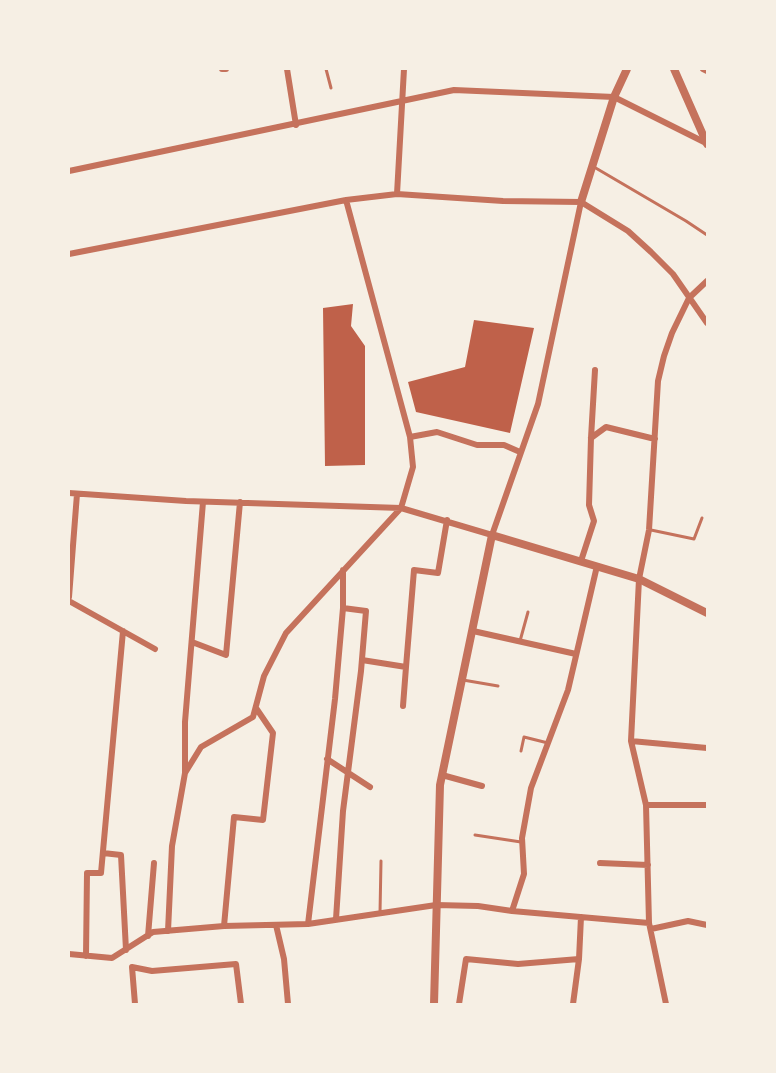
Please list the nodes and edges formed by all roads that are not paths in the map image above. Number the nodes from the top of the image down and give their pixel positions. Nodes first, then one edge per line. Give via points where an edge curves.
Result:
1 (287, 69) edge
2 (326, 69) edge
3 (404, 69) edge
4 (627, 69) edge
5 (674, 69) edge
6 (703, 69) edge
7 (707, 71) edge
8 (331, 88) dead end
9 (614, 97) junction
10 (401, 102) junction
11 (296, 124) junction
12 (707, 143) edge
13 (592, 166) junction
14 (69, 171) edge
15 (397, 194) junction
16 (346, 200) junction
17 (580, 202) junction
18 (707, 235) edge
19 (69, 254) edge
20 (707, 281) edge
21 (689, 298) junction
22 (707, 323) edge
23 (595, 370) dead end
24 (410, 437) junction
25 (591, 438) junction
26 (655, 439) junction
27 (520, 452) junction
28 (69, 493) edge
29 (78, 494) junction
30 (203, 502) junction
31 (240, 502) junction
32 (401, 508) junction
33 (702, 518) dead end
34 (447, 520) junction
35 (649, 530) junction
36 (492, 535) junction
37 (581, 561) junction
38 (597, 566) junction
39 (344, 569) junction
40 (639, 579) junction
41 (69, 599) edge
42 (343, 608) junction
43 (705, 609) edge
44 (528, 612) dead end
45 (123, 631) junction
46 (473, 631) junction
47 (520, 641) junction
48 (192, 642) junction
49 (155, 649) dead end
50 (576, 654) junction
51 (362, 660) junction
52 (406, 666) junction
53 (463, 680) junction
54 (498, 687) dead end
55 (403, 706) dead end
56 (256, 708) junction
57 (631, 741) junction
58 (548, 743) junction
59 (707, 748) edge
60 (521, 751) dead end
61 (327, 759) junction
62 (185, 773) junction
63 (349, 773) junction
64 (442, 776) junction
65 (482, 786) dead end
66 (370, 787) dead end
67 (646, 805) junction
68 (707, 805) edge
69 (475, 835) dead end
70 (523, 843) junction
71 (103, 853) junction
72 (381, 861) dead end
73 (154, 863) dead end
74 (600, 863) dead end
75 (648, 865) junction
76 (436, 905) junction
77 (512, 911) junction
78 (380, 913) junction
79 (581, 917) junction
80 (336, 919) junction
81 (308, 924) junction
82 (276, 925) junction
83 (707, 925) edge
84 (224, 926) junction
85 (650, 926) junction
86 (168, 932) junction
87 (148, 936) junction
88 (126, 950) junction
89 (69, 954) edge
90 (86, 956) junction
91 (579, 959) junction
92 (135, 1004) edge
93 (242, 1004) edge
94 (288, 1004) edge
95 (434, 1004) edge
96 (459, 1004) edge
97 (573, 1004) edge
98 (666, 1004) edge

1 - 11 street
2 - 8 lane
3 - 10 street
4 - 9 street
5 - 12 street
6 - 7 street
9 - 10 street via 454,90
9 - 12 street
9 - 13 street
10 - 11 street
10 - 15 street
11 - 14 street
13 - 17 street
13 - 18 lane
15 - 16 street
15 - 17 street
16 - 19 street
16 - 24 street
17 - 21 street via 628,231 673,274
17 - 27 street via 538,404
20 - 21 street
21 - 22 street
21 - 26 street via 664,356 658,381
23 - 25 street
24 - 27 street via 437,432 477,445 504,445
24 - 32 street via 413,467
25 - 26 street via 606,427
25 - 37 street via 589,505 594,521
26 - 35 street
27 - 36 street
28 - 29 street
29 - 30 street
29 - 41 street
30 - 31 street
30 - 48 street
31 - 32 street
31 - 48 street via 226,655
32 - 34 street
32 - 39 street
33 - 35 lane via 694,539
34 - 36 street
34 - 52 street via 438,573 414,570
35 - 40 street
36 - 37 street
36 - 46 street
37 - 38 street
38 - 40 street
38 - 50 street
39 - 42 street
39 - 56 street via 286,633 264,676
40 - 43 street
40 - 57 street
41 - 45 street
42 - 51 street via 366,611
42 - 61 street
44 - 47 lane
45 - 49 street
45 - 71 street
46 - 47 street
46 - 53 street
47 - 50 street
48 - 62 street
50 - 58 street via 568,690
51 - 52 street
51 - 63 street
52 - 55 street
53 - 54 lane
53 - 64 street
56 - 62 street via 253,717 201,747
56 - 84 street via 273,733 263,820 234,816
57 - 59 street
57 - 67 street
58 - 60 lane via 524,736
58 - 70 street via 531,788
61 - 63 street
61 - 81 street
62 - 86 street via 172,846
63 - 66 street
63 - 80 street
64 - 65 street
64 - 76 street
67 - 68 street
67 - 75 street
69 - 70 lane
70 - 77 street via 524,874
71 - 88 street via 121,855
71 - 90 street via 101,873 87,873
72 - 78 lane
73 - 87 street
74 - 75 street
75 - 85 street
76 - 77 street
76 - 78 street
76 - 95 street
77 - 79 street
78 - 80 street
79 - 85 street
79 - 91 street
80 - 81 street
81 - 82 street
82 - 84 street
82 - 94 street
83 - 85 street via 688,921
84 - 86 street
85 - 98 street
86 - 87 street
87 - 88 street
88 - 90 street via 112,958
89 - 90 street
91 - 96 street via 518,964 466,958
91 - 97 street
92 - 93 street via 132,967 152,971 236,964

